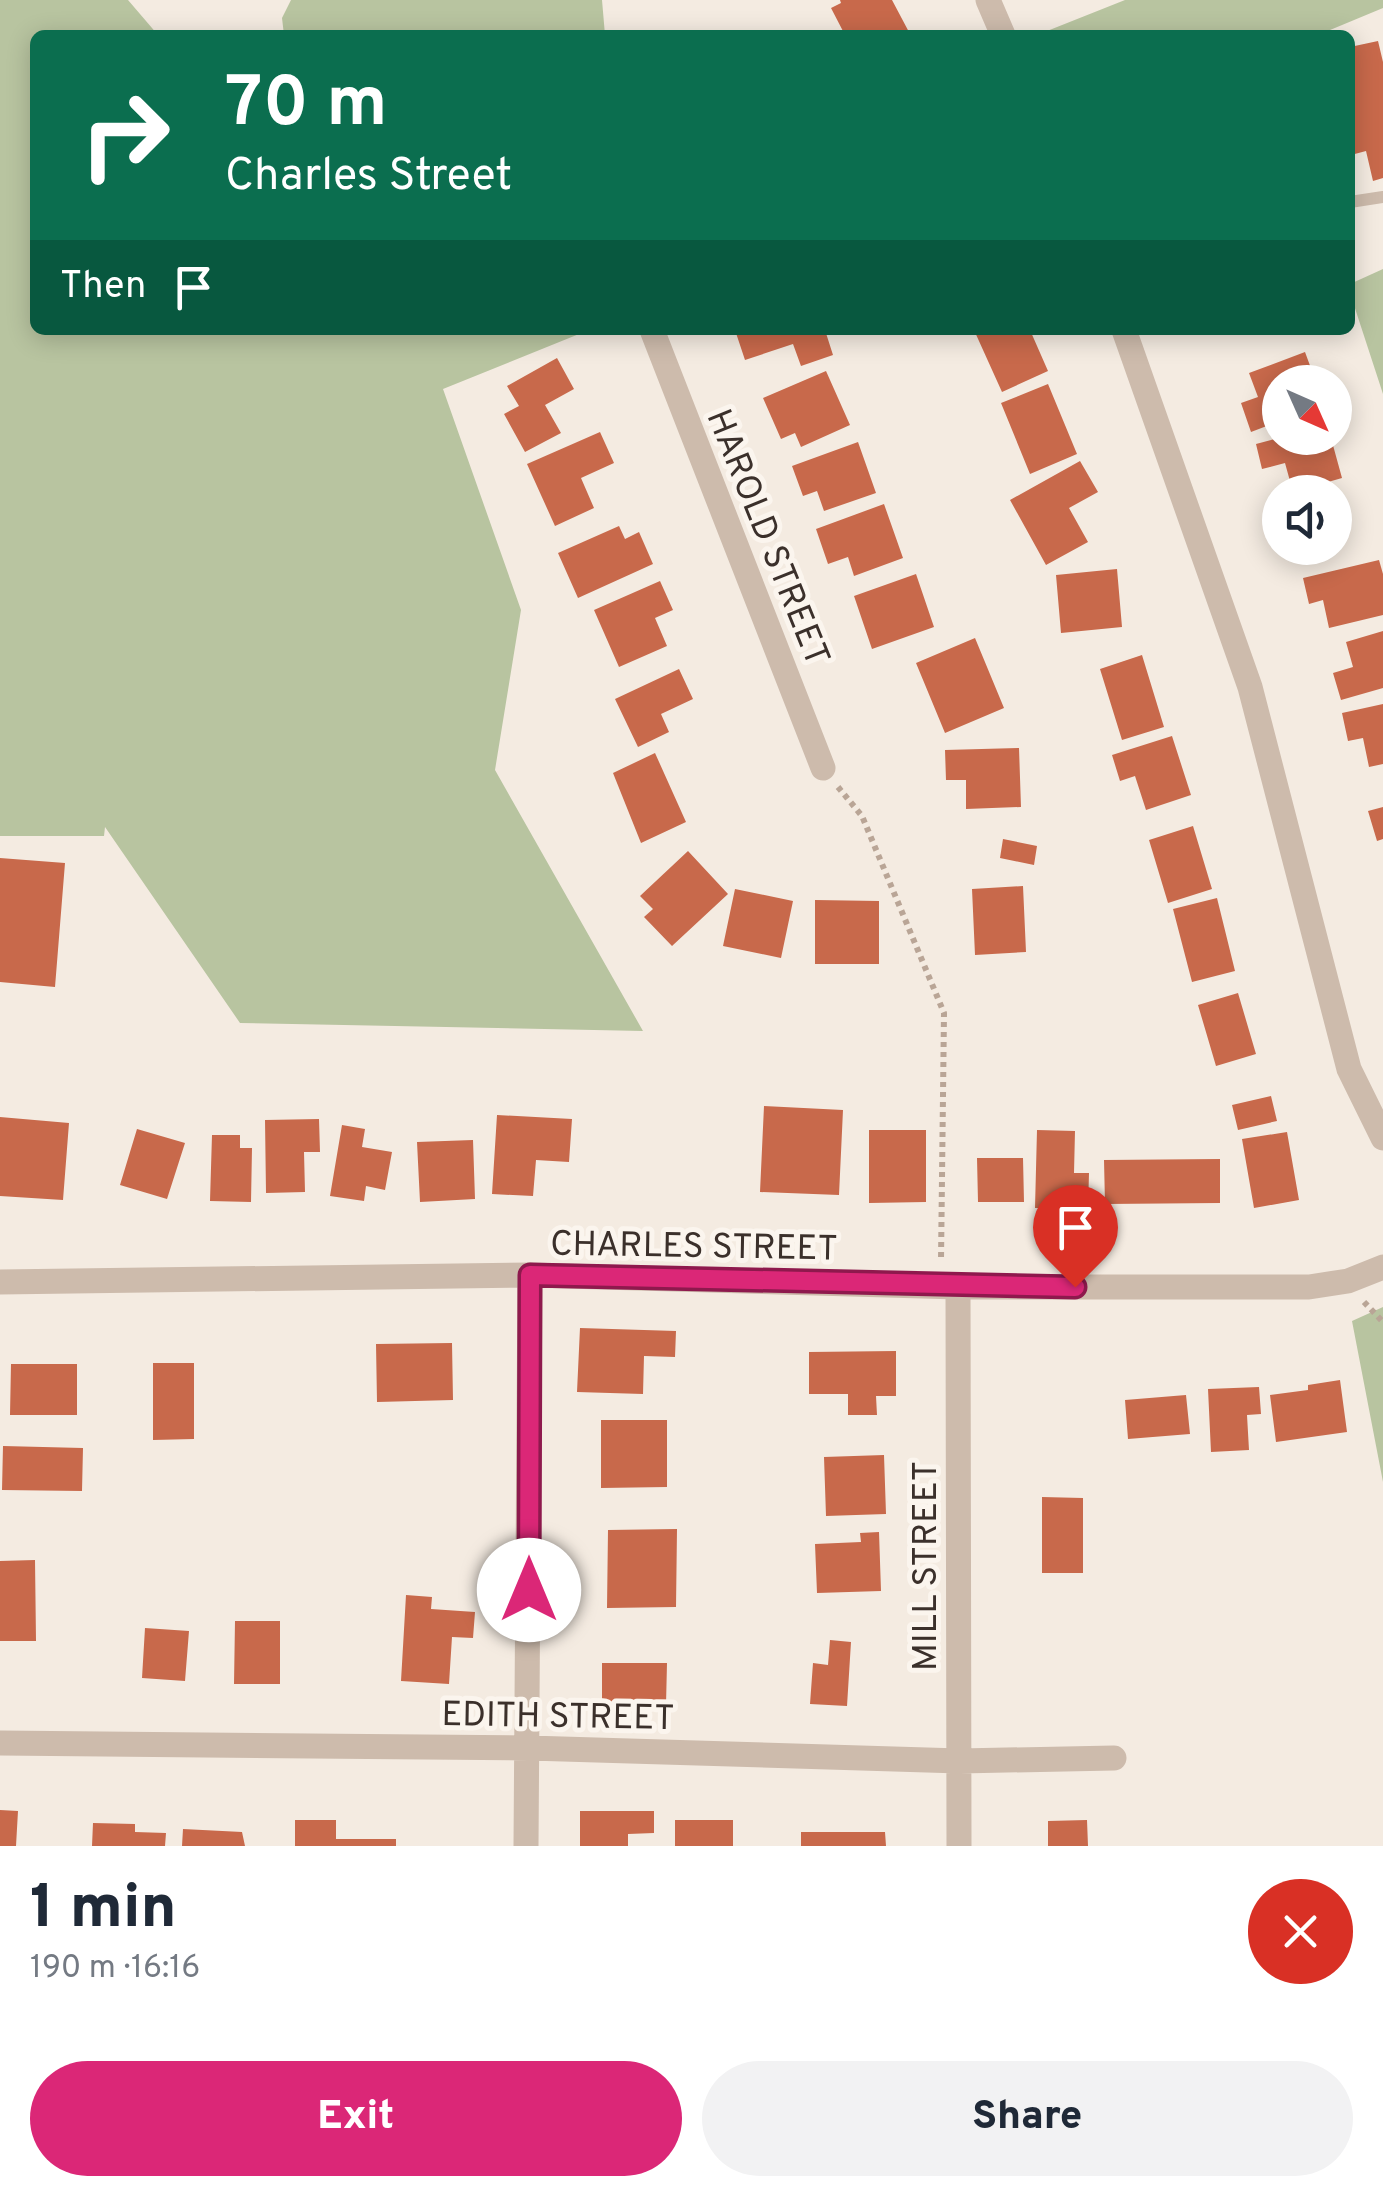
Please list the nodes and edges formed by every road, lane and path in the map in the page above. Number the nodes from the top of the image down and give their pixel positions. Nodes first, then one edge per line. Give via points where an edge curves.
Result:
1 (988, 0) edge
2 (1001, 30) edge
3 (1383, 196) edge
4 (1355, 201) edge
5 (654, 335) edge
6 (1126, 335) edge
7 (822, 768) joint
8 (1383, 1138) edge
9 (1383, 1267) edge
10 (530, 1275) junction
11 (0, 1282) edge
12 (949, 1286) junction
13 (0, 1743) edge
14 (529, 1748) junction
15 (1114, 1758) dead end
16 (960, 1761) junction
17 (526, 1846) edge
18 (958, 1846) edge

1 - 2 street
3 - 4 lane
5 - 7 street, HAROLD STREET
6 - 8 street via 1250,687 1349,1068
7 - 12 path via 862,816 944,1013
9 - 12 street, CHARLES STREET via 1348,1282 1309,1287
10 - 11 street, CHARLES STREET
10 - 12 street, CHARLES STREET
10 - 14 street
12 - 16 street, MILL STREET
13 - 14 street, EDITH STREET
14 - 16 street, EDITH STREET
14 - 17 street
15 - 16 street, EDITH STREET
16 - 18 street, MILL STREET

